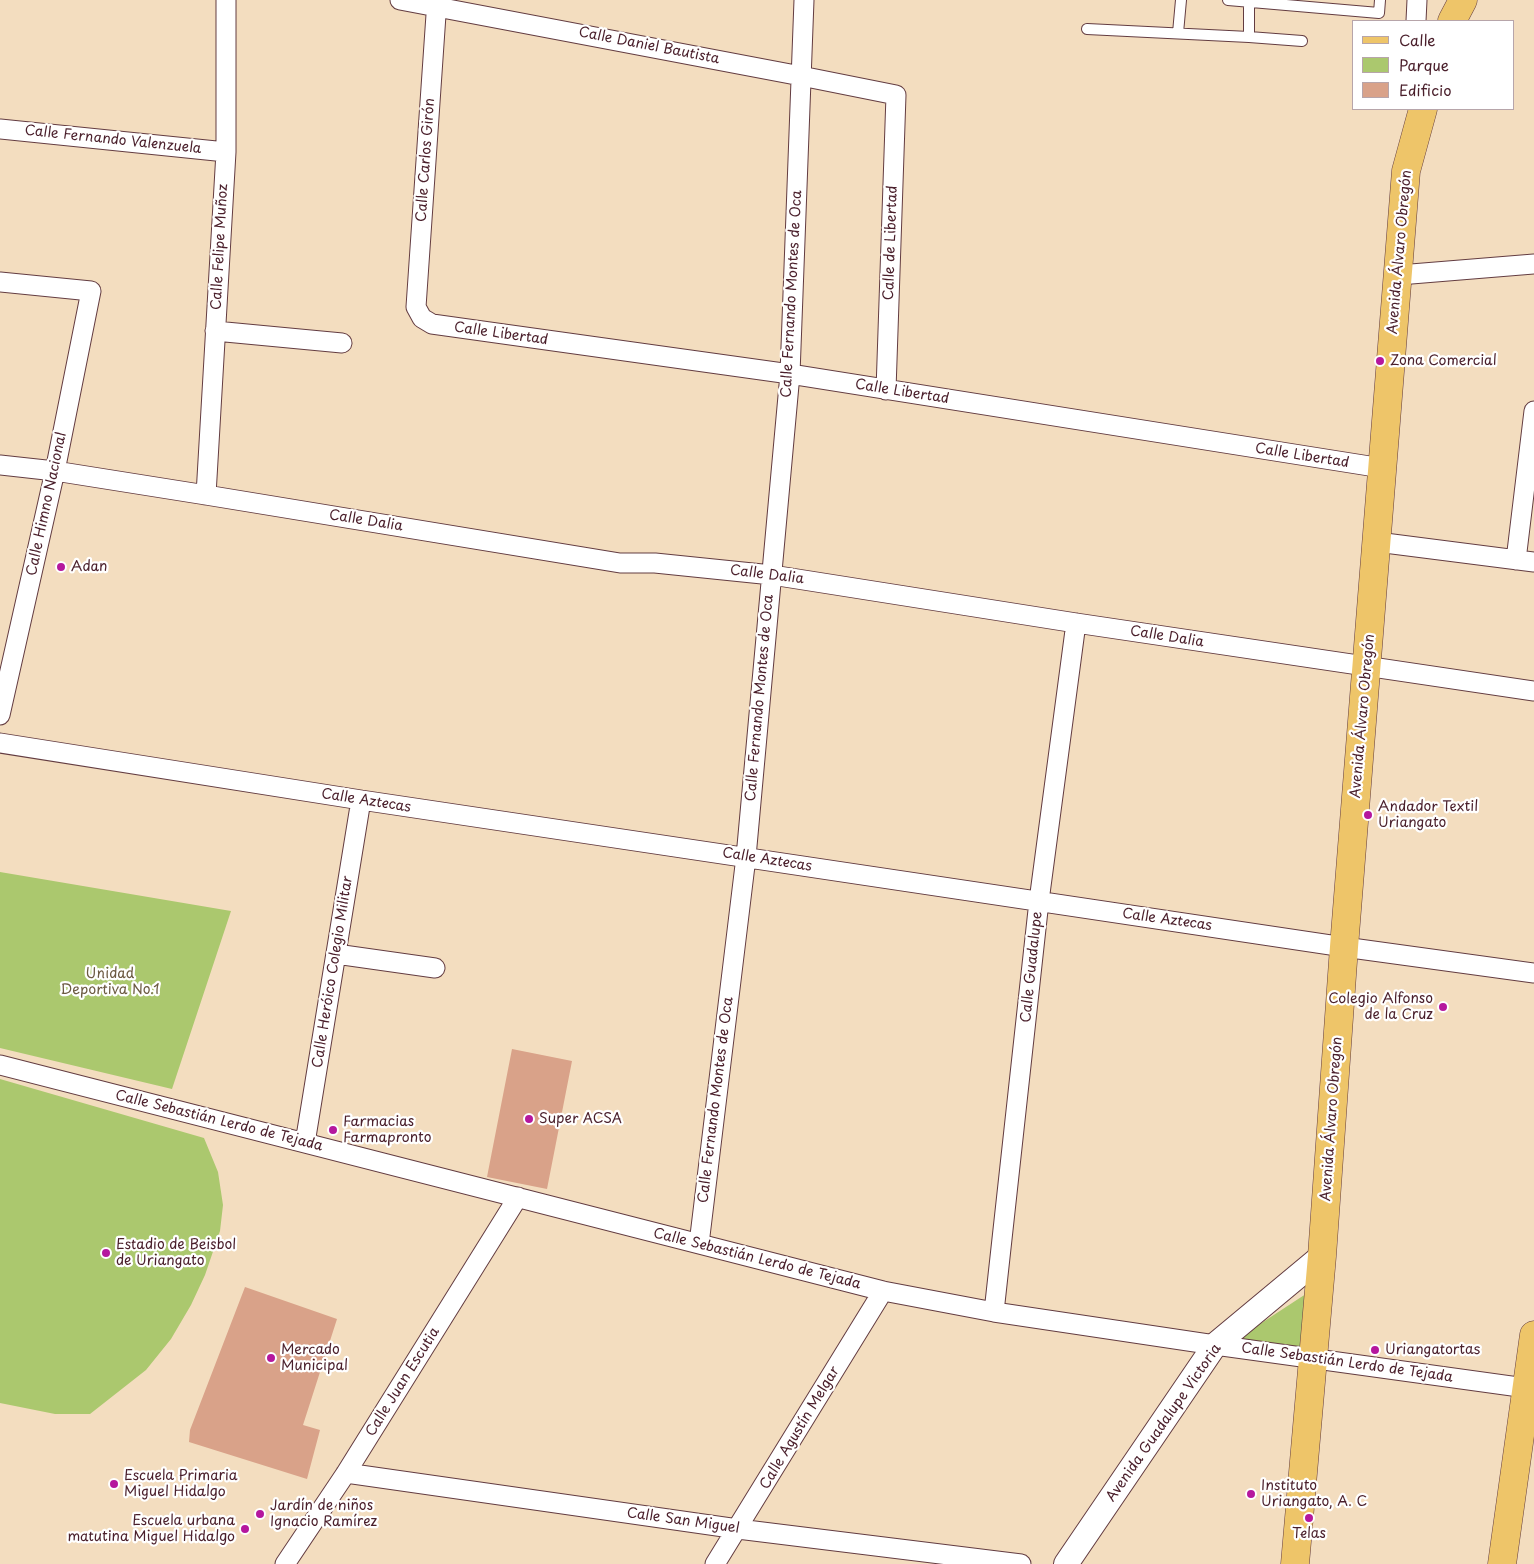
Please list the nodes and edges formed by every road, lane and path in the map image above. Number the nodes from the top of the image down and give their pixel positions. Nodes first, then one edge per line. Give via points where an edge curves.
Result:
1 (226, 0) edge
2 (400, 0) edge
3 (804, 0) edge
4 (1181, 0) edge
5 (1228, 0) edge
6 (1380, 0) edge
7 (1417, 0) edge
8 (1463, 0) edge
9 (1249, 2) junction
10 (436, 3) edge
11 (1416, 20) edge
12 (1453, 20) edge
13 (1087, 29) dead end
14 (1178, 33) junction
15 (1249, 37) junction
16 (1302, 41) dead end
17 (801, 76) junction
18 (896, 95) joint
19 (1410, 110) edge
20 (1423, 110) edge
21 (0, 129) edge
22 (226, 152) junction
23 (1406, 170) junction
24 (1534, 264) edge
25 (1398, 275) junction
26 (0, 282) edge
27 (422, 318) joint
28 (215, 330) junction
29 (342, 343) dead end
30 (790, 374) junction
31 (886, 390) junction
32 (1534, 411) edge
33 (0, 464) edge
34 (1382, 468) junction
35 (55, 471) junction
36 (206, 495) junction
37 (1377, 542) junction
38 (1525, 561) edge
39 (772, 575) junction
40 (1076, 623) junction
41 (1367, 667) junction
42 (1534, 691) edge
43 (0, 715) edge
44 (0, 743) edge
45 (361, 800) junction
46 (746, 856) junction
47 (1039, 901) junction
48 (1344, 947) junction
49 (336, 954) junction
50 (435, 968) dead end
51 (1534, 972) edge
52 (0, 1065) edge
53 (304, 1143) junction
54 (518, 1197) junction
55 (699, 1244) junction
56 (1322, 1256) junction
57 (883, 1291) junction
58 (994, 1312) junction
59 (1534, 1335) edge
60 (1215, 1346) junction
61 (1312, 1359) junction
62 (1530, 1388) edge
63 (346, 1473) junction
64 (738, 1529) junction
65 (285, 1564) edge
66 (716, 1564) edge
67 (1021, 1564) edge
68 (1066, 1564) edge
69 (1295, 1564) edge
70 (1502, 1564) edge

1 - 22 street, Calle Felipe Muñoz
2 - 10 street, Calle Daniel Bautista
3 - 17 street, Calle Fernando Montes de Oca
4 - 14 lane
5 - 9 lane
6 - 9 lane via 1379,14
7 - 11 street
8 - 12 main road
9 - 15 lane
10 - 17 street, Calle Daniel Bautista
10 - 27 street, Calle Carlos Girón via 416,307
13 - 14 lane
14 - 15 lane
15 - 16 lane
17 - 18 street, Calle Daniel Bautista
17 - 30 street, Calle Fernando Montes de Oca
18 - 31 street, Calle de Libertad
19 - 23 street
20 - 23 main road, Avenida Álvaro Obregón
21 - 22 street, Calle Fernando Valenzuela
22 - 28 street, Calle Felipe Muñoz
23 - 25 main road, Avenida Álvaro Obregón
24 - 25 street
25 - 34 main road, Avenida Álvaro Obregón
26 - 35 street, Calle Himno Nacional via 91,291
27 - 30 street, Calle Libertad via 432,324
28 - 29 street
28 - 36 street, Calle Felipe Muñoz
30 - 31 street, Calle Libertad
30 - 39 street, Calle Fernando Montes de Oca
31 - 34 street, Calle Libertad
32 - 38 street
33 - 35 street, Calle Dalia
34 - 37 main road, Avenida Álvaro Obregón
35 - 36 street, Calle Dalia
35 - 43 street, Calle Himno Nacional
36 - 39 street, Calle Dalia via 620,563 655,563
37 - 38 street
37 - 41 main road, Avenida Álvaro Obregón
39 - 40 street, Calle Dalia
39 - 46 street, Calle Fernando Montes de Oca
40 - 41 street, Calle Dalia
40 - 47 street, Calle Guadalupe
41 - 42 street, Calle Dalia
41 - 48 main road, Avenida Álvaro Obregón
44 - 45 street, Calle Aztecas
45 - 46 street, Calle Aztecas
45 - 49 street, Calle Heróico Colegio Militar
46 - 47 street, Calle Aztecas
46 - 55 street, Calle Fernando Montes de Oca
47 - 48 street, Calle Aztecas
47 - 58 street, Calle Guadalupe
48 - 51 street, Calle Aztecas
48 - 56 main road, Avenida Álvaro Obregón
49 - 50 street
49 - 53 street, Calle Heróico Colegio Militar
52 - 53 street, Calle Sebastián Lerdo de Tejada
53 - 54 street, Calle Sebastián Lerdo de Tejada
54 - 55 street, Calle Sebastián Lerdo de Tejada
54 - 63 street, Calle Juan Escutia
55 - 57 street, Calle Sebastián Lerdo de Tejada
56 - 60 street, Avenida Guadalupe Victoria
56 - 61 main road, Avenida Álvaro Obregón
57 - 58 street, Calle Sebastián Lerdo de Tejada
57 - 64 street, Calle Agustín Melgar
58 - 60 street, Calle Sebastián Lerdo de Tejada
59 - 62 main road
60 - 61 street, Calle Sebastián Lerdo de Tejada
60 - 68 street, Avenida Guadalupe Victoria
61 - 62 street, Calle Sebastián Lerdo de Tejada
61 - 69 main road, Avenida Álvaro Obregón
62 - 70 main road
63 - 64 street, Calle San Miguel
63 - 65 street, Calle Juan Escutia
64 - 66 street, Calle Agustín Melgar
64 - 67 street, Calle San Miguel

